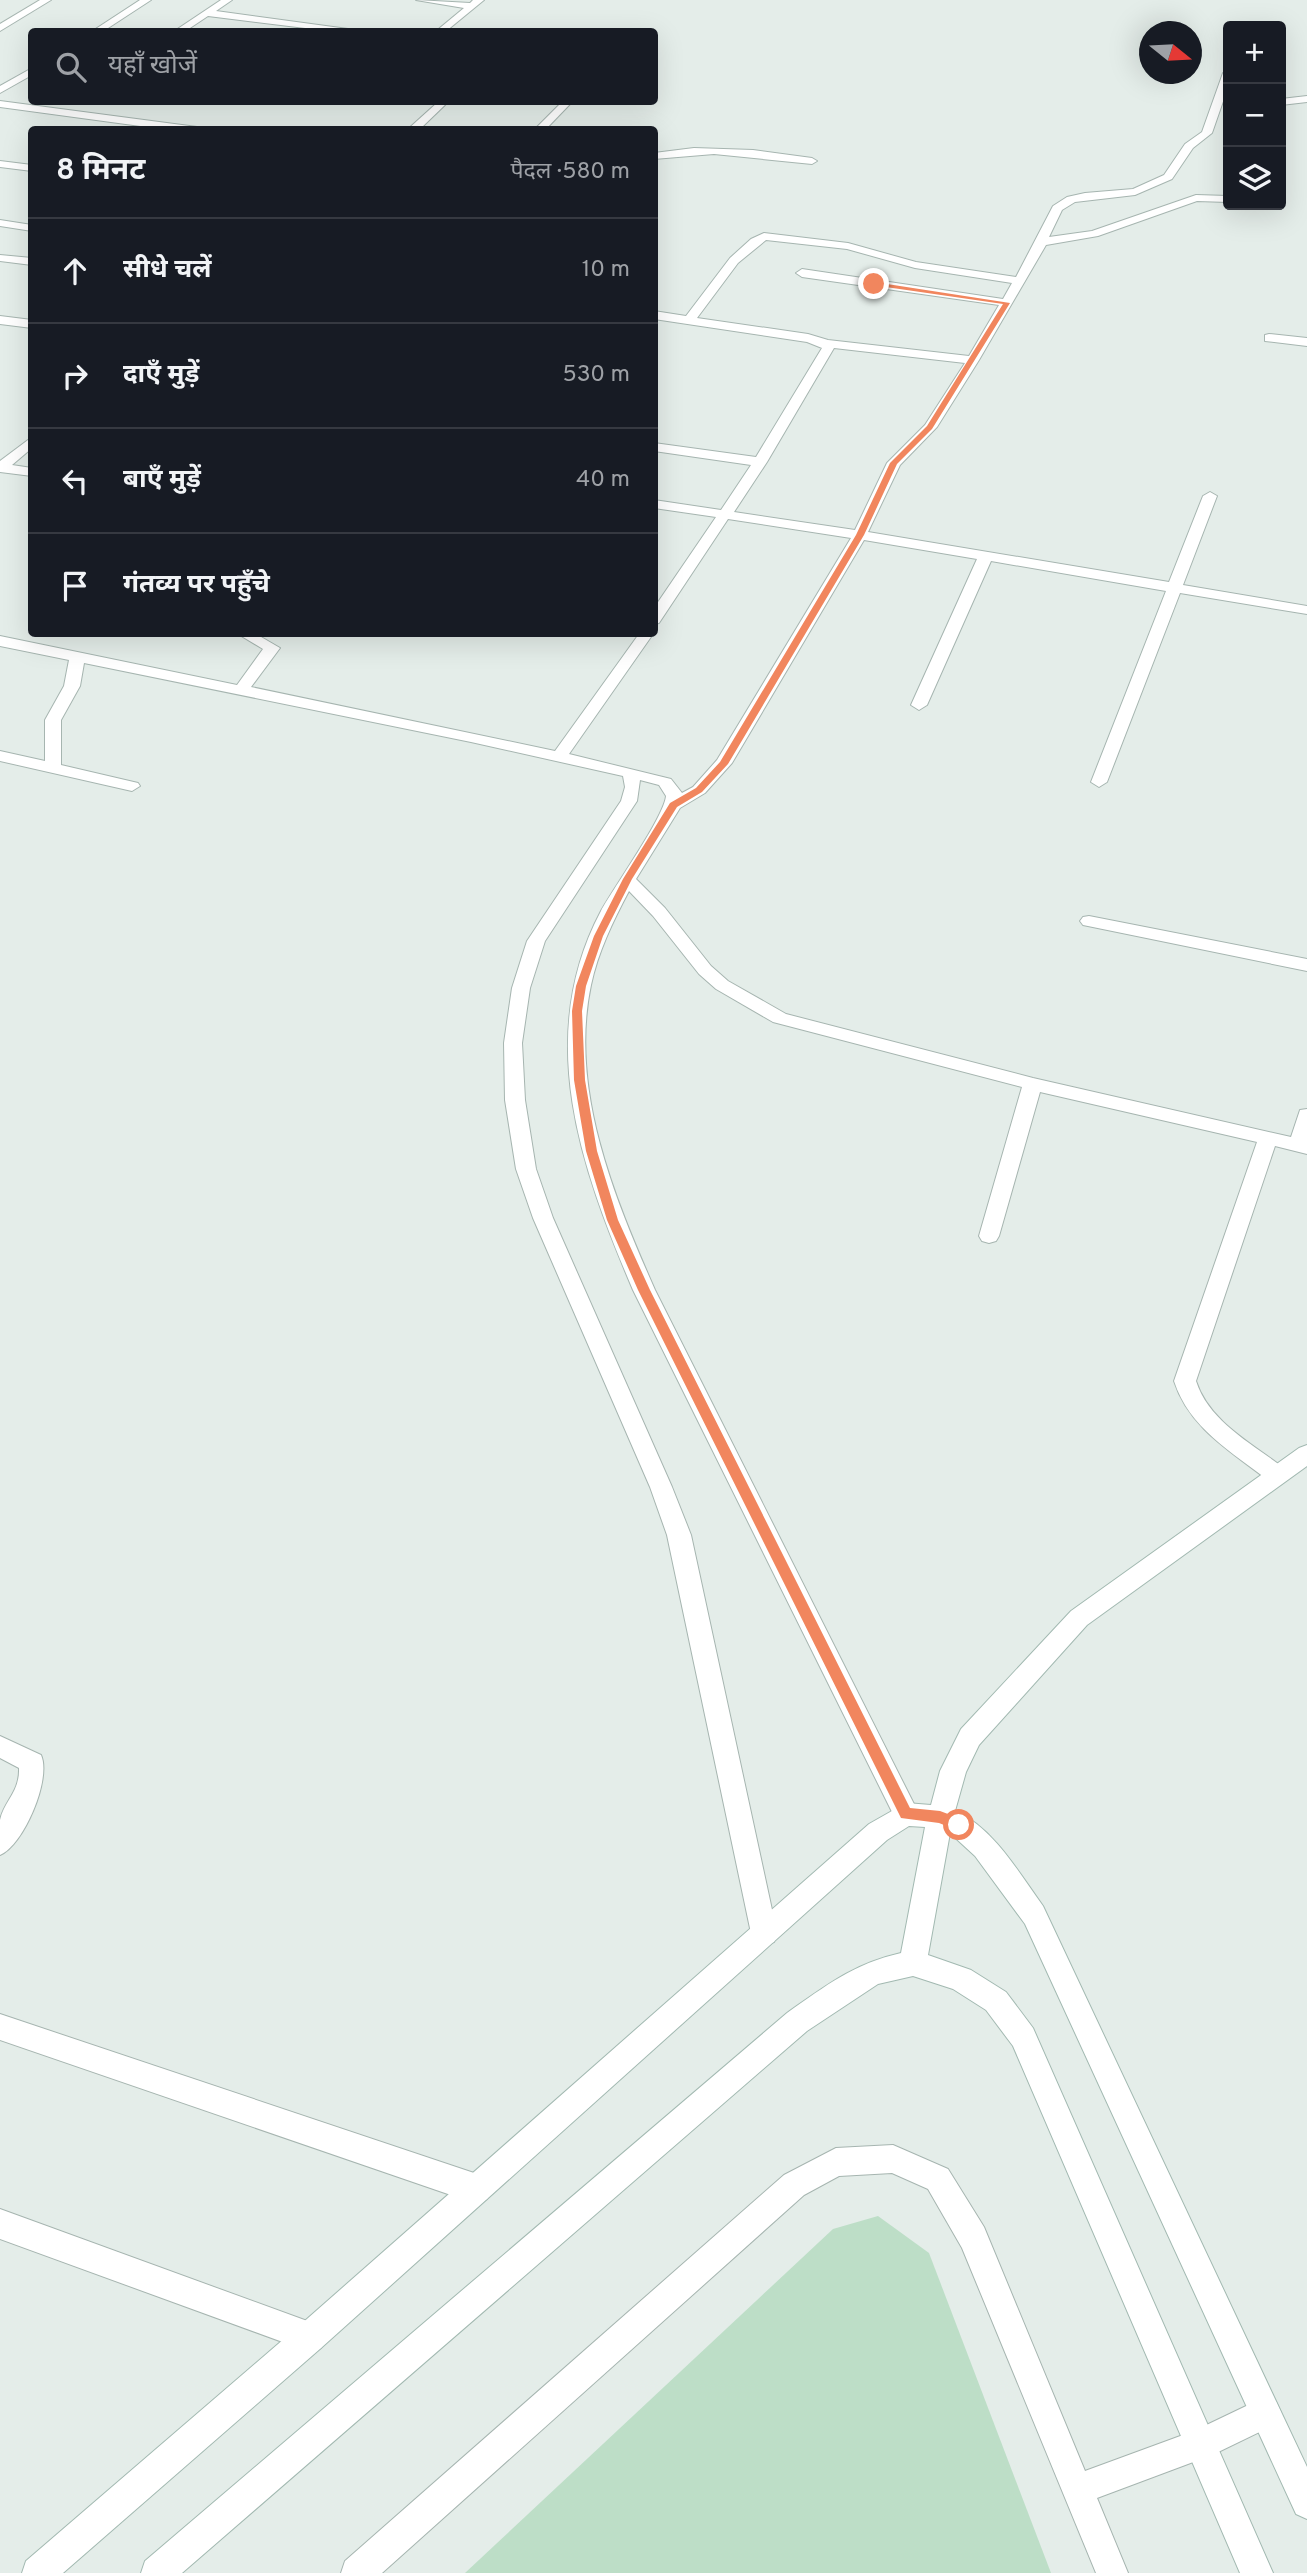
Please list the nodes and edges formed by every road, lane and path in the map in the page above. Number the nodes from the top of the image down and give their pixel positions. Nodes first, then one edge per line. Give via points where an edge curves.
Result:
1 (46, 0) edge
2 (146, 0) edge
3 (227, 0) edge
4 (421, 0) edge
5 (475, 3) edge
6 (207, 13) junction
7 (0, 28) edge
8 (101, 28) edge
9 (183, 28) edge
10 (333, 28) edge
11 (444, 28) edge
12 (28, 73) edge
13 (1225, 84) edge
14 (0, 90) edge
15 (1307, 99) edge
16 (1286, 101) edge
17 (0, 104) edge
18 (58, 105) edge
19 (440, 105) edge
20 (564, 105) edge
21 (50, 110) junction
22 (132, 121) junction
23 (125, 126) edge
24 (168, 126) edge
25 (416, 126) edge
26 (543, 126) edge
27 (658, 155) edge
28 (812, 161) dead end
29 (0, 164) edge
30 (28, 168) edge
31 (1119, 194) junction
32 (1223, 199) edge
33 (1156, 211) junction
34 (0, 223) edge
35 (28, 227) edge
36 (1041, 242) junction
37 (0, 258) edge
38 (28, 262) edge
39 (802, 273) dead end
40 (1019, 281) junction
41 (1007, 303) junction
42 (658, 316) edge
43 (0, 320) edge
44 (689, 320) junction
45 (28, 324) edge
46 (1269, 338) dead end
47 (1307, 342) edge
48 (826, 344) junction
49 (973, 360) junction
50 (28, 444) edge
51 (658, 448) edge
52 (760, 462) junction
53 (1, 468) edge
54 (28, 471) edge
55 (1210, 496) dead end
56 (658, 505) edge
57 (724, 515) junction
58 (860, 535) junction
59 (985, 558) junction
60 (1174, 590) junction
61 (661, 600) edge
62 (1307, 610) edge
63 (252, 637) edge
64 (644, 637) edge
65 (0, 641) edge
66 (77, 656) junction
67 (243, 689) junction
68 (919, 705) dead end
69 (0, 756) edge
70 (559, 757) junction
71 (53, 768) junction
72 (631, 773) junction
73 (1099, 782) dead end
74 (132, 786) dead end
75 (673, 805) junction
76 (627, 879) junction
77 (1089, 921) dead end
78 (1307, 965) edge
79 (1033, 1084) junction
80 (1307, 1115) edge
81 (1268, 1139) junction
82 (1303, 1146) edge
83 (989, 1236) dead end
84 (1307, 1454) edge
85 (1277, 1475) junction
86 (0, 1748) edge
87 (906, 1814) junction
88 (940, 1817) junction
89 (0, 1843) edge
90 (764, 1933) junction
91 (913, 1963) junction
92 (0, 2027) edge
93 (477, 2189) junction
94 (0, 2224) edge
95 (310, 2337) junction
96 (1265, 2413) junction
97 (1201, 2444) junction
98 (1079, 2489) junction
99 (1307, 2503) edge
100 (38, 2573) edge
101 (157, 2573) edge
102 (358, 2573) edge
103 (1112, 2573) edge
104 (1257, 2573) edge

1 - 7 street
2 - 8 street
3 - 6 street
4 - 5 street
5 - 11 street
6 - 9 street
6 - 10 street
12 - 14 street
13 - 31 street via 1212,130 1189,146 1173,171 1163,181
15 - 16 street
17 - 21 street
18 - 21 street
19 - 25 street
20 - 26 street
21 - 22 street
22 - 23 street
22 - 24 street
27 - 28 street via 727,150
29 - 30 street
31 - 33 street
31 - 36 street via 1085,195 1062,203
32 - 33 street via 1200,197
33 - 36 street via 1094,234
34 - 35 street
36 - 40 street
37 - 38 street
39 - 41 street
40 - 41 street
40 - 44 street via 915,265 848,246 764,236 735,261
41 - 49 street
42 - 44 street
43 - 45 street
44 - 48 street
46 - 47 street
48 - 49 street
48 - 52 street via 825,353
49 - 58 street via 930,427 894,463
50 - 53 street
51 - 52 street
52 - 57 street
53 - 54 street
55 - 60 street
56 - 57 street
57 - 58 street
57 - 61 street
58 - 59 street
58 - 75 street via 724,764 699,790
59 - 60 street
59 - 68 street
60 - 62 street
60 - 73 street
63 - 67 street via 272,648
64 - 70 street
65 - 66 street
66 - 67 street
66 - 71 street via 72,687 53,720
67 - 70 street
69 - 71 street
70 - 72 street
71 - 74 street
72 - 75 street via 665,782 672,789
72 - 90 street via 634,787 629,801 536,941 521,988 513,1043 515,1100 526,1169 543,1218 678,1535
75 - 76 street
76 - 79 street via 705,970 758,1008 811,1028
76 - 87 street via 587,965 577,1011 579,1080 592,1151 612,1220
77 - 78 street
79 - 81 street
79 - 83 street
80 - 82 street
81 - 82 street
81 - 85 street via 1185,1381 1200,1414
84 - 85 street
85 - 88 street via 1079,1618 970,1737 953,1771
86 - 89 street via 24,1756 33,1763 34,1774
87 - 88 street
87 - 90 street via 878,1832
88 - 91 street
88 - 96 street via 959,1825 984,1848 1034,1915
90 - 93 street
91 - 97 street via 961,1979 996,2001 1023,2037
91 - 101 street via 873,1972 797,2022
92 - 93 street
93 - 95 street
94 - 95 street
95 - 100 street
96 - 97 street
96 - 99 street
97 - 98 street
97 - 104 street
98 - 102 street via 973,2238 938,2179 893,2159 836,2162 794,2185
98 - 103 street

